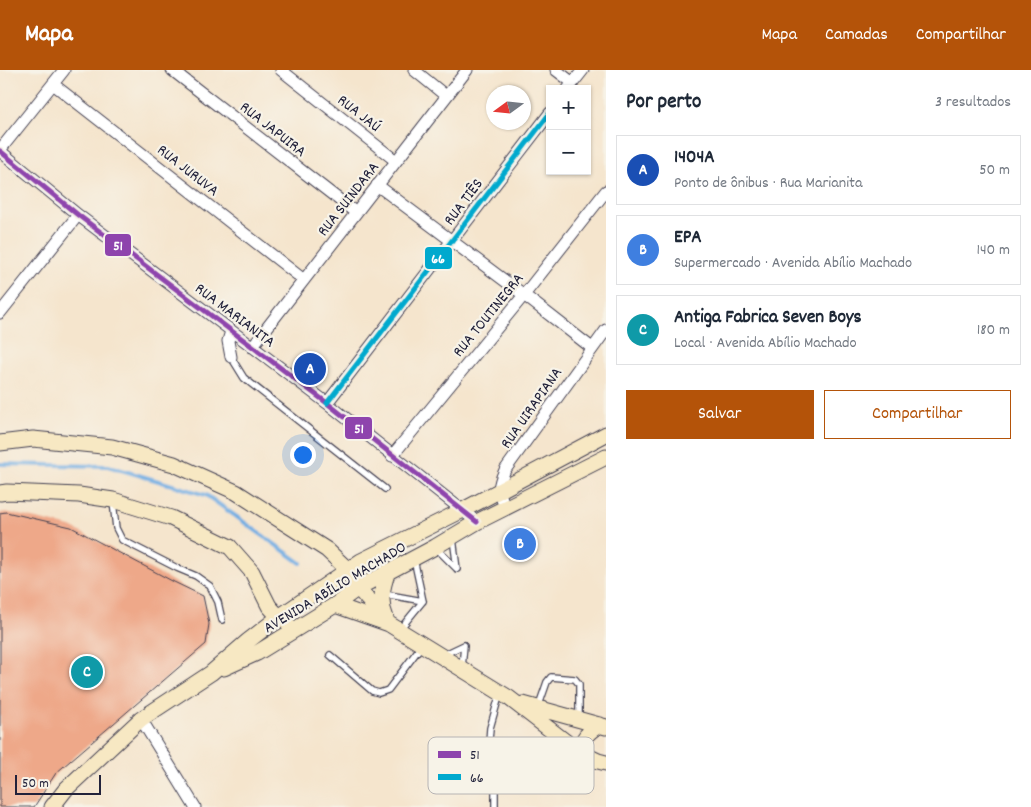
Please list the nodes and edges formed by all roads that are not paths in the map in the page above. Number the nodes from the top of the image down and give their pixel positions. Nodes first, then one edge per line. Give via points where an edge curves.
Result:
1 (64, 70) edge
2 (172, 70) edge
3 (281, 70) edge
4 (414, 70) edge
5 (467, 70) edge
6 (556, 70) edge
7 (583, 70) edge
8 (53, 84) junction
9 (570, 85) edge
10 (572, 85) edge
11 (446, 96) junction
12 (546, 118) edge
13 (0, 150) edge
14 (396, 161) junction
15 (377, 185) junction
16 (606, 192) edge
17 (355, 212) junction
18 (78, 215) junction
19 (452, 240) junction
20 (304, 280) junction
21 (524, 295) junction
22 (0, 313) edge
23 (606, 330) edge
24 (231, 331) junction
25 (252, 347) junction
26 (592, 348) junction
27 (231, 357) joint
28 (326, 403) junction
29 (606, 434) edge
30 (0, 443) edge
31 (392, 456) junction
32 (606, 456) edge
33 (385, 489) dead end
34 (498, 491) junction
35 (0, 493) edge
36 (113, 500) junction
37 (504, 507) junction
38 (463, 510) junction
39 (477, 522) junction
40 (452, 536) junction
41 (434, 547) junction
42 (414, 557) junction
43 (354, 565) junction
44 (388, 571) junction
45 (358, 588) junction
46 (382, 593) junction
47 (424, 601) junction
48 (335, 605) junction
49 (279, 617) junction
50 (222, 620) dead end
51 (305, 624) junction
52 (394, 628) junction
53 (422, 645) junction
54 (330, 655) dead end
55 (211, 673) junction
56 (506, 697) junction
57 (538, 709) junction
58 (141, 719) junction
59 (579, 720) junction
60 (603, 726) edge
61 (490, 737) edge
62 (559, 737) edge
63 (585, 737) edge
64 (495, 794) edge
65 (52, 807) edge
66 (195, 807) edge
67 (495, 807) edge

1 - 8 street
2 - 17 street, RUA JAPUIRA
3 - 14 street, RUA JAÚ
4 - 11 street
5 - 11 street, RUA SUINDARA
6 - 9 street
7 - 10 street
8 - 13 street
8 - 20 street, RUA JURUVA
11 - 14 street, RUA SUINDARA
12 - 19 street, RUA TIÊS
13 - 18 street, RUA MARIANITA
14 - 15 street, RUA SUINDARA
15 - 17 street, RUA SUINDARA
15 - 19 street
16 - 21 street, RUA TOUTINEGRA
17 - 20 street, RUA SUINDARA
18 - 22 street
18 - 24 street, RUA MARIANITA
19 - 21 street
19 - 28 street, RUA TIÊS
20 - 25 street, RUA SUINDARA
21 - 26 street
21 - 31 street, RUA TOUTINEGRA
23 - 26 street, RUA UIRAPIANA
24 - 25 street, RUA MARIANITA
24 - 27 street via 228,341
25 - 28 street, RUA MARIANITA
26 - 34 street, RUA UIRAPIANA via 505,470
27 - 33 lane via 244,378
28 - 31 street, RUA MARIANITA
29 - 34 main road, AVENIDA ABÍLIO MACHADO
30 - 43 main road via 33,439 112,447 174,464 236,492
31 - 38 street, RUA MARIANITA
32 - 37 main road, AVENIDA ABÍLIO MACHADO
34 - 37 street
34 - 38 main road, AVENIDA ABÍLIO MACHADO
35 - 36 main road via 79,495
36 - 49 main road via 170,518 230,547 252,572 269,606
36 - 50 lane via 116,528 122,540 210,586
37 - 39 main road, AVENIDA ABÍLIO MACHADO
38 - 39 street, RUA MARIANITA
38 - 43 main road, AVENIDA ABÍLIO MACHADO
39 - 40 main road, AVENIDA ABÍLIO MACHADO
40 - 41 main road, AVENIDA ABÍLIO MACHADO
40 - 41 lane via 457,568
41 - 42 main road, AVENIDA ABÍLIO MACHADO
42 - 44 main road, AVENIDA ABÍLIO MACHADO
42 - 47 lane
43 - 45 main road
43 - 49 main road, AVENIDA ABÍLIO MACHADO
44 - 45 main road, AVENIDA ABÍLIO MACHADO
44 - 46 main road
45 - 48 main road, AVENIDA ABÍLIO MACHADO
45 - 52 main road
46 - 47 lane
46 - 52 main road via 383,608
47 - 52 lane
48 - 51 main road, AVENIDA ABÍLIO MACHADO
48 - 52 main road
49 - 51 main road via 294,625
49 - 55 main road, AVENIDA ABÍLIO MACHADO
51 - 55 main road, AVENIDA ABÍLIO MACHADO via 257,653
52 - 53 main road
53 - 54 lane via 388,690 379,693 372,691
53 - 56 main road
55 - 58 main road, AVENIDA ABÍLIO MACHADO
56 - 57 main road
56 - 61 lane via 490,728
56 - 62 main road
57 - 59 main road
57 - 59 lane via 551,677 575,679 579,684
58 - 65 main road, AVENIDA ABÍLIO MACHADO via 66,789
58 - 66 street
59 - 60 main road
60 - 63 main road via 590,730
64 - 67 lane

